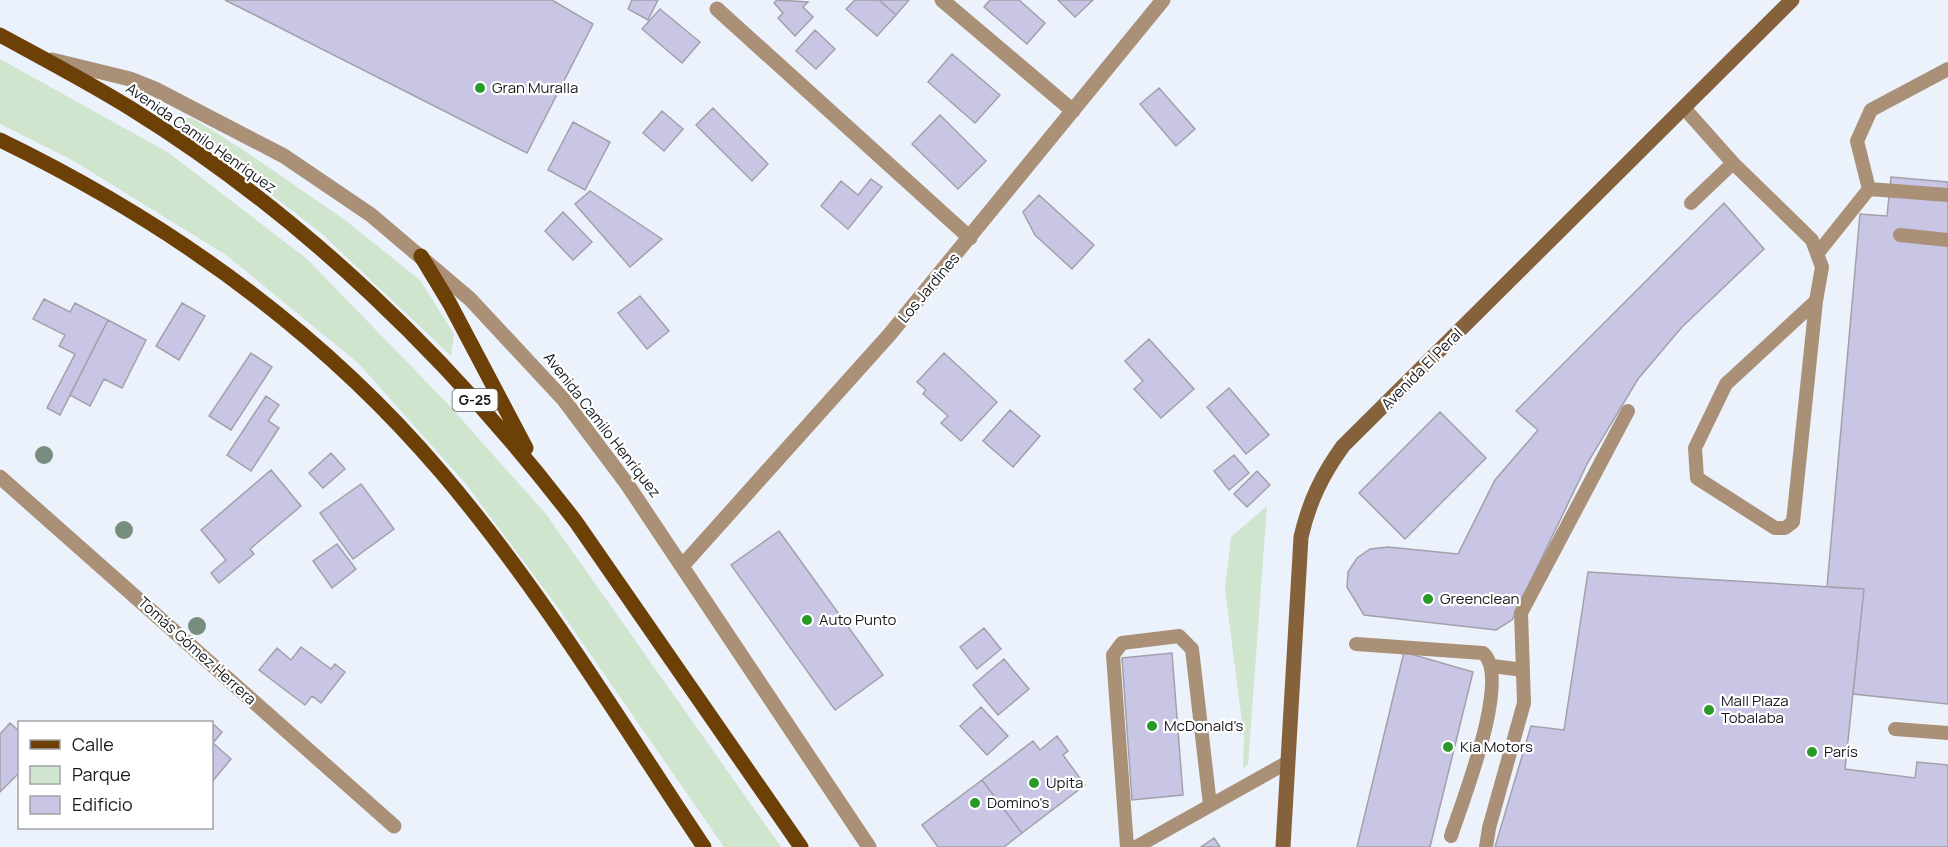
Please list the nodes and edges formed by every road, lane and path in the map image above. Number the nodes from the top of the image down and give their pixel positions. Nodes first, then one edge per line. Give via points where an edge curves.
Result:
1 (942, 0) edge
2 (1162, 0) edge
3 (1792, 0) edge
4 (717, 9) dead end
5 (0, 35) edge
6 (43, 58) junction
7 (1948, 69) edge
8 (1684, 108) junction
9 (1073, 111) junction
10 (0, 140) edge
11 (1734, 163) junction
12 (1869, 189) junction
13 (1948, 195) edge
14 (1691, 202) dead end
15 (1900, 236) dead end
16 (970, 237) junction
17 (1948, 240) edge
18 (1817, 254) junction
19 (421, 256) junction
20 (1816, 301) junction
21 (1628, 411) dead end
22 (538, 472) junction
23 (0, 477) edge
24 (683, 565) junction
25 (1356, 644) dead end
26 (1493, 666) junction
27 (1523, 670) junction
28 (1895, 729) dead end
29 (1948, 733) edge
30 (1288, 762) junction
31 (1210, 805) junction
32 (394, 826) dead end
33 (1158, 835) junction
34 (1451, 836) dead end
35 (704, 847) edge
36 (801, 847) edge
37 (869, 847) edge
38 (1127, 847) edge
39 (1136, 847) edge
40 (1167, 847) edge
41 (1283, 847) edge
42 (1486, 847) edge

1 - 9 street
2 - 9 street, Los Jardines
3 - 8 street, Avenida El Peral
4 - 16 street
5 - 6 main road, Avenida Camilo Henríquez / G-25
6 - 19 street, Avenida Camilo Henríquez via 130,79 206,114 317,177
6 - 22 main road, Avenida Camilo Henríquez / G-25 via 172,136 315,244 434,356
7 - 12 lane via 1871,110 1857,141
8 - 11 lane
8 - 30 street, Avenida El Peral via 1343,446 1327,469 1306,515 1301,537
9 - 16 street, Los Jardines
10 - 35 main road via 111,198 215,265 323,352 379,406 440,471 518,570
11 - 14 lane
11 - 18 lane via 1812,240
12 - 13 lane
12 - 18 lane
15 - 17 lane
16 - 24 street, Los Jardines via 816,419
18 - 20 lane via 1822,267
19 - 22 main road
19 - 24 street, Avenida Camilo Henríquez via 500,329 564,400
20 - 20 lane via 1726,384 1695,448 1696,478 1775,528 1785,528 1793,522
21 - 27 lane via 1521,614
22 - 36 main road, Avenida Camilo Henríquez / G-25
23 - 32 street, Tomás Gómez Herrera
24 - 37 street, Avenida Camilo Henríquez
25 - 26 lane via 1483,653
26 - 27 lane
26 - 34 lane via 1490,713
27 - 42 lane via 1524,702
28 - 29 lane
30 - 31 lane
30 - 41 street, Avenida El Peral
31 - 33 lane
31 - 38 lane via 1192,649 1179,636 1122,644 1113,655
33 - 39 lane
33 - 40 lane

